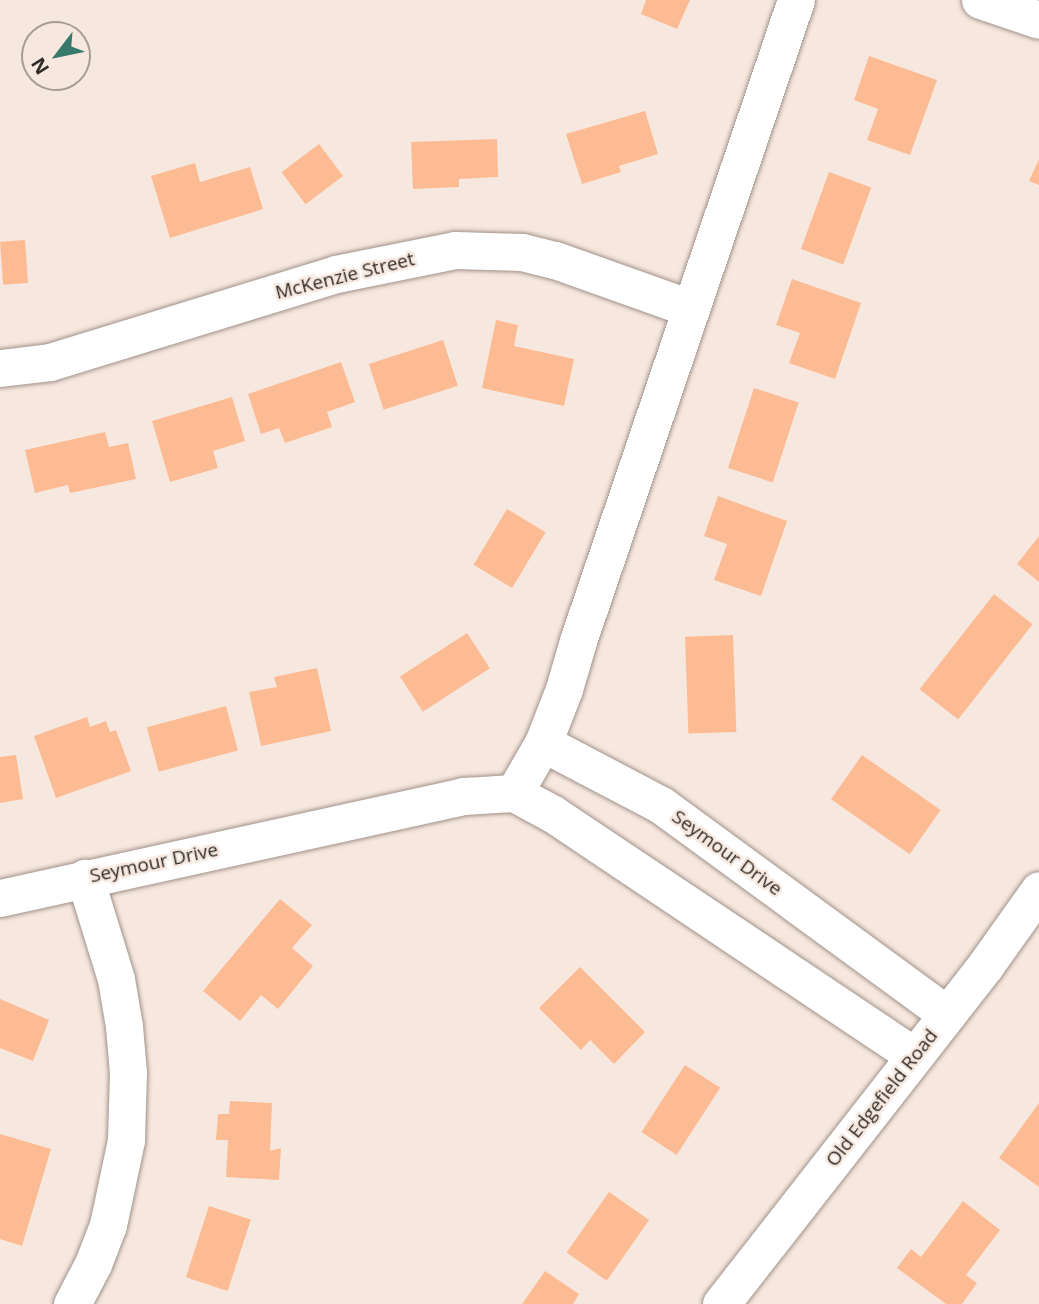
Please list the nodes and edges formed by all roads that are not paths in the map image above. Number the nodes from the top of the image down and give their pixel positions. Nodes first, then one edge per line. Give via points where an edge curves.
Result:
1 (796, 0) edge
2 (980, 0) edge
3 (1039, 20) edge
4 (690, 309) junction
5 (0, 369) edge
6 (542, 743) junction
7 (514, 793) junction
8 (85, 878) junction
9 (1039, 890) edge
10 (0, 898) edge
11 (947, 1014) junction
12 (915, 1056) junction
13 (72, 1304) edge
14 (720, 1304) edge

1 - 4 street
2 - 3 street
4 - 5 street, McKenzie Street via 555,260 522,252 455,250 336,274 50,362
4 - 6 street
6 - 7 street
6 - 11 street, Seymour Drive via 661,805
7 - 8 street, Seymour Drive via 463,796
7 - 12 street via 553,814
8 - 10 street, Seymour Drive
8 - 13 street via 116,979 124,1026 126,1140 108,1225
9 - 11 street, Old Edgefield Road
11 - 12 street, Old Edgefield Road
12 - 14 street, Old Edgefield Road

